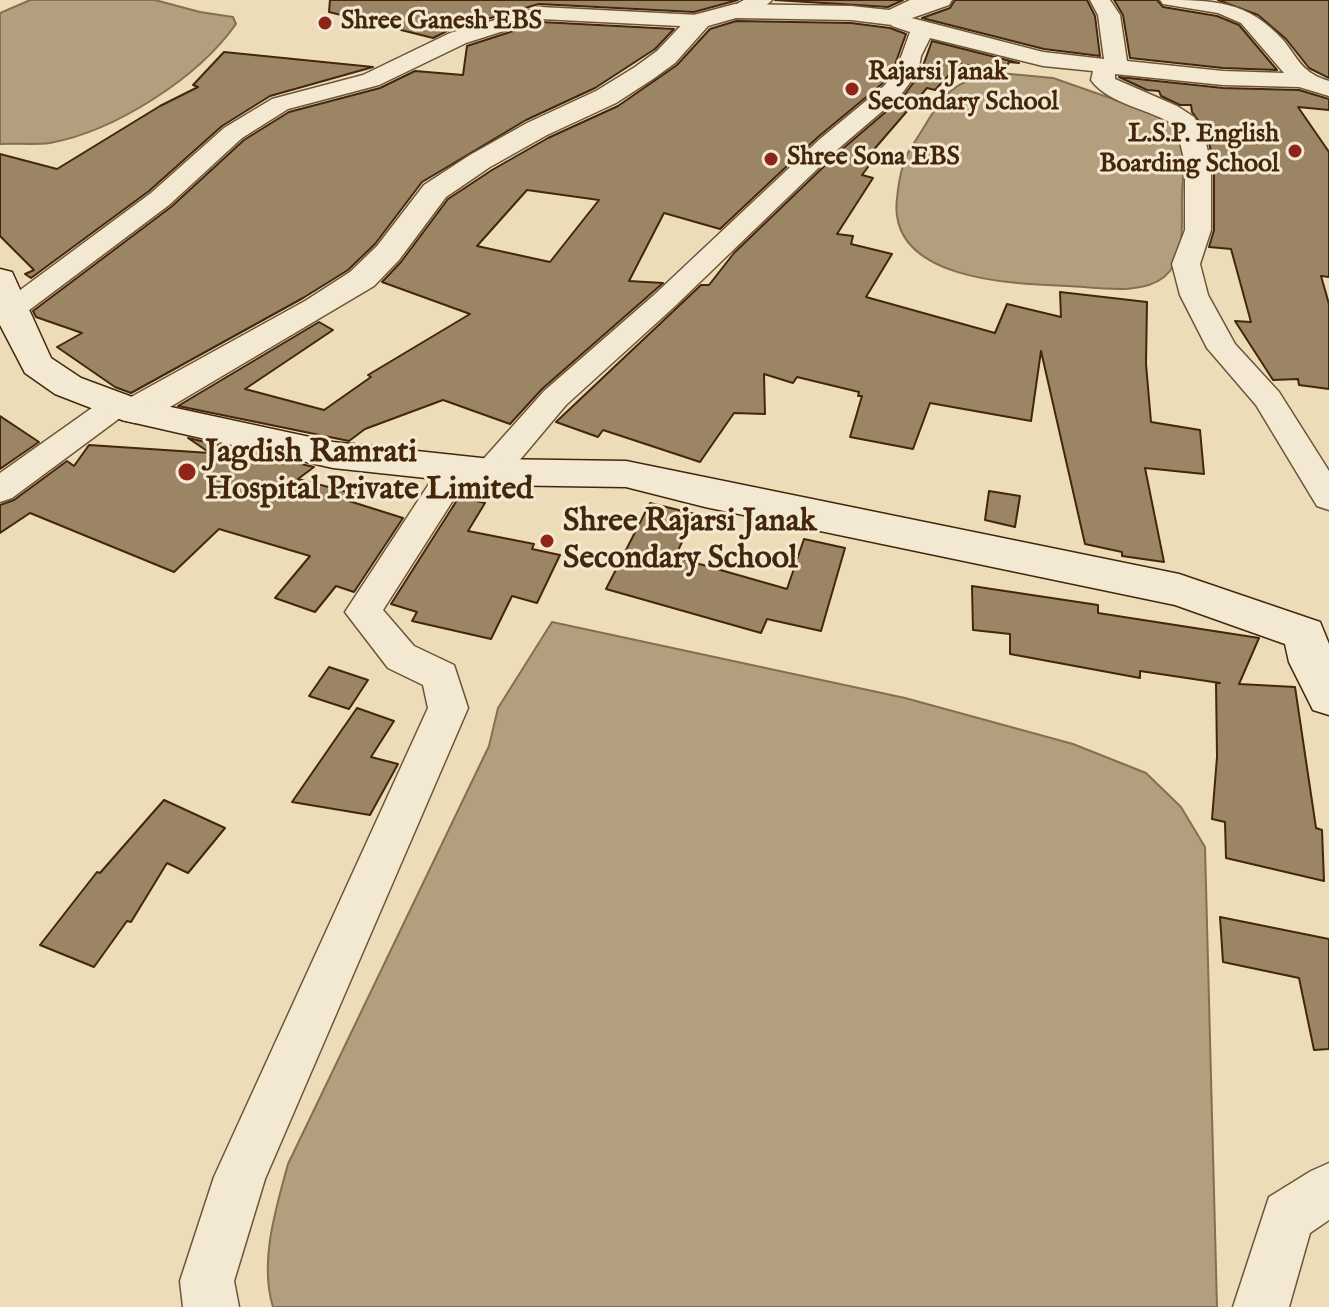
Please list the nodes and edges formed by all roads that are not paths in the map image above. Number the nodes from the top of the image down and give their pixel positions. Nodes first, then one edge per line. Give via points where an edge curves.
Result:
1 (564, 0) edge
2 (762, 0) edge
3 (940, 0) edge
4 (1100, 0) edge
5 (1170, 0) edge
6 (735, 11) junction
7 (540, 13) junction
8 (892, 18) junction
9 (699, 21) junction
10 (921, 29) junction
11 (1113, 67) junction
12 (1301, 80) junction
13 (1329, 89) edge
14 (5, 298) edge
15 (126, 408) junction
16 (473, 470) junction
17 (0, 490) edge
18 (1329, 498) edge
19 (1317, 638) edge
20 (1329, 697) edge
21 (1329, 1189) edge
22 (211, 1307) edge
23 (1261, 1307) edge

1 - 7 street
2 - 6 street
3 - 8 street
4 - 11 street via 1109,15
5 - 12 street via 1211,5 1249,18
6 - 8 street
6 - 9 street
7 - 9 street
7 - 14 street via 458,38 371,80 280,104 209,154 160,199
8 - 10 street
9 - 15 street via 644,73 435,191 362,279
10 - 11 street via 1043,59
10 - 16 street via 907,72 892,91
11 - 12 street
11 - 18 street via 1103,80 1110,87 1169,111 1191,132 1198,163 1198,230 1186,264 1194,295 1222,348 1268,399
12 - 13 street
14 - 15 street via 37,365 68,386
15 - 16 street via 333,455
15 - 17 street
16 - 19 street via 626,474 1179,590
16 - 22 street via 363,612 401,657 440,676 448,708 240,1177 207,1281
19 - 20 street via 1311,662
21 - 23 street via 1288,1216

